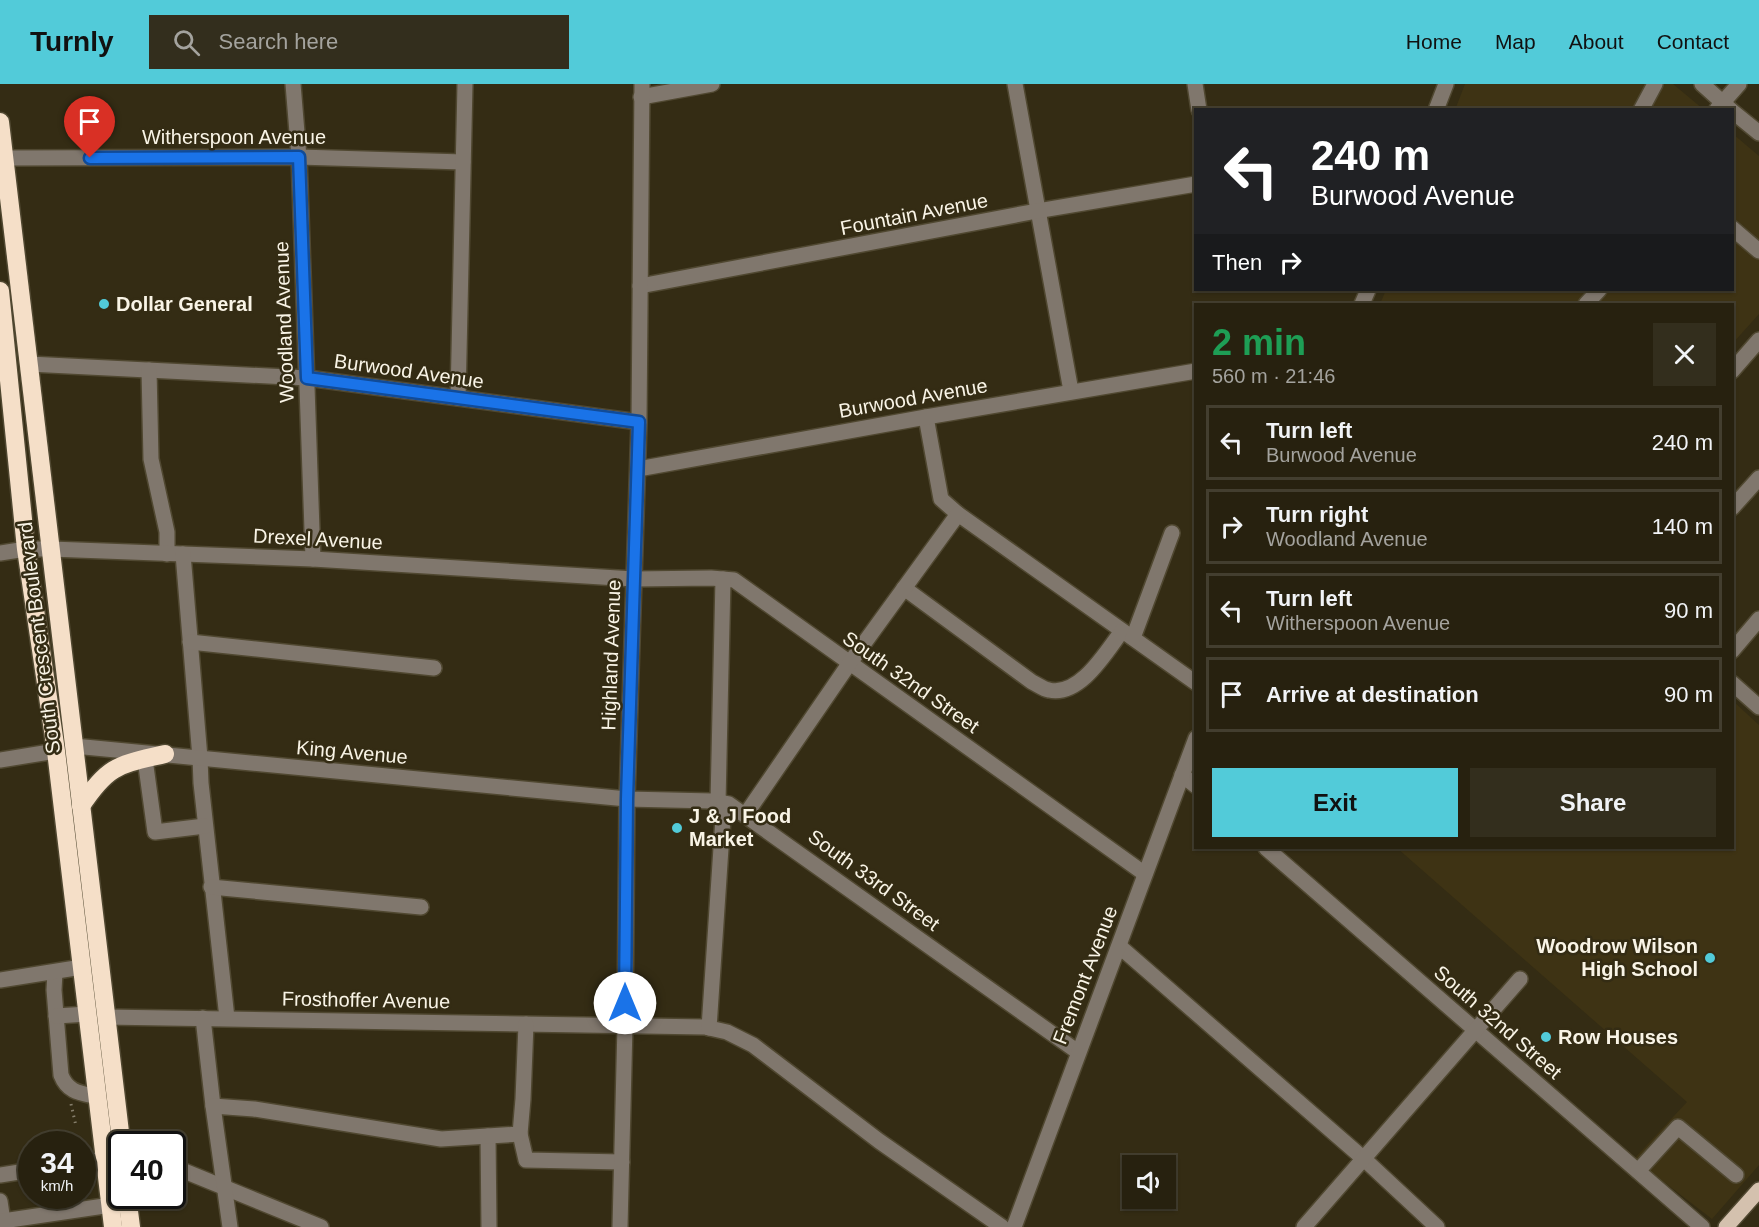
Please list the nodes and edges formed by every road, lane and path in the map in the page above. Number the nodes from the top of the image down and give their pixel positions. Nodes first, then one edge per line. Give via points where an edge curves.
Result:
1 (293, 84) edge
2 (465, 84) edge
3 (712, 84) edge
4 (1015, 84) edge
5 (1195, 84) edge
6 (1446, 84) edge
7 (1655, 84) edge
8 (1702, 84) edge
9 (1739, 84) edge
10 (641, 90) edge
11 (1200, 108) edge
12 (1437, 108) edge
13 (1642, 108) edge
14 (1726, 108) edge
15 (1734, 114) edge
16 (0, 122) edge
17 (1759, 134) edge
18 (299, 157) junction
19 (4, 158) junction
20 (463, 162) junction
21 (1194, 184) edge
22 (1037, 211) junction
23 (1734, 230) edge
24 (1759, 251) edge
25 (640, 286) junction
26 (0, 291) edge
27 (1598, 291) edge
28 (1587, 303) edge
29 (3, 339) edge
30 (1759, 340) edge
31 (29, 364) junction
32 (1734, 369) edge
33 (149, 370) junction
34 (1194, 371) edge
35 (307, 378) junction
36 (1071, 391) junction
37 (458, 398) junction
38 (926, 417) junction
39 (639, 422) junction
40 (638, 469) junction
41 (1759, 478) edge
42 (1734, 506) edge
43 (958, 514) junction
44 (1172, 533) dead end
45 (27, 549) junction
46 (51, 549) junction
47 (0, 553) edge
48 (167, 554) junction
49 (183, 554) junction
50 (313, 559) junction
51 (634, 579) junction
52 (723, 579) junction
53 (904, 588) junction
54 (1759, 619) edge
55 (1127, 634) junction
56 (190, 642) junction
57 (1734, 649) edge
58 (849, 664) junction
59 (434, 668) dead end
60 (1194, 682) edge
61 (1734, 685) edge
62 (1759, 707) edge
63 (1194, 743) edge
64 (74, 746) junction
65 (56, 751) junction
66 (165, 754) junction
67 (201, 758) junction
68 (145, 759) junction
69 (0, 760) edge
70 (1182, 775) junction
71 (1194, 784) edge
72 (627, 799) junction
73 (721, 802) junction
74 (81, 806) junction
75 (746, 814) junction
76 (205, 826) junction
77 (1267, 849) edge
78 (1145, 874) junction
79 (211, 887) junction
80 (421, 907) dead end
81 (1119, 946) junction
82 (82, 967) junction
83 (55, 972) junction
84 (1521, 979) dead end
85 (0, 980) edge
86 (56, 1016) junction
87 (97, 1016) junction
88 (203, 1018) junction
89 (227, 1018) junction
90 (526, 1024) junction
91 (625, 1025) junction
92 (709, 1028) junction
93 (1475, 1030) junction
94 (1078, 1052) junction
95 (98, 1097) junction
96 (213, 1106) junction
97 (119, 1131) edge
98 (520, 1134) junction
99 (488, 1136) junction
100 (105, 1159) junction
101 (1364, 1159) junction
102 (96, 1160) edge
103 (622, 1162) junction
104 (1638, 1171) junction
105 (18, 1172) edge
106 (186, 1172) edge
107 (0, 1175) edge
108 (1736, 1175) dead end
109 (108, 1182) edge
110 (226, 1188) junction
111 (1759, 1190) edge
112 (0, 1201) edge
113 (108, 1206) edge
114 (111, 1209) edge
115 (129, 1209) edge
116 (4, 1224) edge
117 (113, 1227) edge
118 (131, 1227) edge
119 (230, 1227) edge
120 (321, 1227) edge
121 (489, 1227) edge
122 (620, 1227) edge
123 (1002, 1227) edge
124 (1014, 1227) edge
125 (1304, 1227) edge
126 (1437, 1227) edge
127 (1702, 1227) edge
128 (1726, 1227) edge

1 - 18 street, Woodland Avenue
2 - 20 street
3 - 10 street
4 - 22 street
5 - 11 street
6 - 12 street
7 - 13 street
8 - 14 street
9 - 14 street
10 - 25 street, Highland Avenue
15 - 17 street
16 - 19 highway, South Crescent Boulevard
18 - 19 street, Witherspoon Avenue
18 - 20 street, Witherspoon Avenue
18 - 35 street, Woodland Avenue
19 - 31 highway, South Crescent Boulevard
20 - 37 street
21 - 22 street, Fountain Avenue
22 - 25 street, Fountain Avenue
22 - 36 street
23 - 24 street
25 - 39 street, Highland Avenue
26 - 29 highway, South Crescent Boulevard
27 - 28 street
29 - 45 highway, South Crescent Boulevard
30 - 32 street
31 - 33 street, Burwood Avenue
31 - 46 highway, South Crescent Boulevard
33 - 35 street, Burwood Avenue
33 - 48 street via 151,459 167,532
34 - 36 street, Burwood Avenue
35 - 37 street, Burwood Avenue
35 - 50 street, Woodland Avenue
36 - 38 street, Burwood Avenue
37 - 39 street, Burwood Avenue
38 - 40 street, Burwood Avenue
38 - 43 street via 941,499
39 - 40 street, Highland Avenue
40 - 51 street, Highland Avenue
41 - 42 street
43 - 53 street
43 - 55 street
44 - 55 street
45 - 46 street, Drexel Avenue
45 - 47 street, Drexel Avenue
45 - 65 highway, South Crescent Boulevard
46 - 48 street, Drexel Avenue
46 - 64 highway, South Crescent Boulevard
48 - 49 street, Drexel Avenue
49 - 50 street, Drexel Avenue
49 - 56 street
50 - 51 street, Drexel Avenue
51 - 52 street, South 32nd Street
51 - 72 street, Highland Avenue
52 - 58 street, South 32nd Street via 734,580
52 - 73 street
53 - 55 street via 1048,690 1079,684
53 - 58 street
54 - 57 street
55 - 60 street
56 - 59 street
56 - 67 street
58 - 75 street
58 - 78 street, South 32nd Street
61 - 62 street
63 - 70 street, Fremont Avenue
64 - 66 street, King Avenue
64 - 74 highway, South Crescent Boulevard
65 - 69 street
65 - 82 highway, South Crescent Boulevard
66 - 67 street, King Avenue
66 - 68 highway
67 - 72 street, King Avenue
67 - 76 street
68 - 74 highway via 108,773
68 - 76 street via 155,832
70 - 71 street
70 - 78 street, Fremont Avenue
72 - 73 street, South 33rd Street
72 - 91 street, Highland Avenue
73 - 75 street, South 33rd Street
73 - 92 street
74 - 87 highway, South Crescent Boulevard
75 - 94 street, South 33rd Street
76 - 79 street
77 - 93 street, South 32nd Street
78 - 81 street, Fremont Avenue
79 - 80 street
79 - 89 street
81 - 94 street, Fremont Avenue
81 - 101 street
82 - 83 street
82 - 87 highway, South Crescent Boulevard
83 - 85 street
83 - 86 street
84 - 93 street
86 - 87 street, Frosthoffer Avenue
86 - 95 street via 65,1085
87 - 88 street, Frosthoffer Avenue
87 - 95 highway, South Crescent Boulevard
87 - 97 highway, South Crescent Boulevard
88 - 89 street, Frosthoffer Avenue
88 - 96 street
89 - 90 street, Frosthoffer Avenue
90 - 91 street, Frosthoffer Avenue
90 - 98 street
91 - 92 street, Frosthoffer Avenue
91 - 103 street, Highland Avenue
92 - 123 street, Frosthoffer Avenue via 753,1045
93 - 101 street
93 - 104 street, South 32nd Street
94 - 124 street, Fremont Avenue
95 - 100 highway, South Crescent Boulevard
96 - 99 street via 441,1139
96 - 110 street
98 - 99 street
98 - 103 street via 526,1160
99 - 121 street
100 - 102 street
100 - 109 highway, South Crescent Boulevard
101 - 125 street
101 - 126 street
103 - 122 street, Highland Avenue
104 - 108 street via 1678,1127
104 - 127 street, South 32nd Street
105 - 107 street
106 - 110 street
110 - 119 street
110 - 120 street
111 - 128 main road
112 - 116 street
113 - 116 street
114 - 117 highway, South Crescent Boulevard
115 - 118 highway

